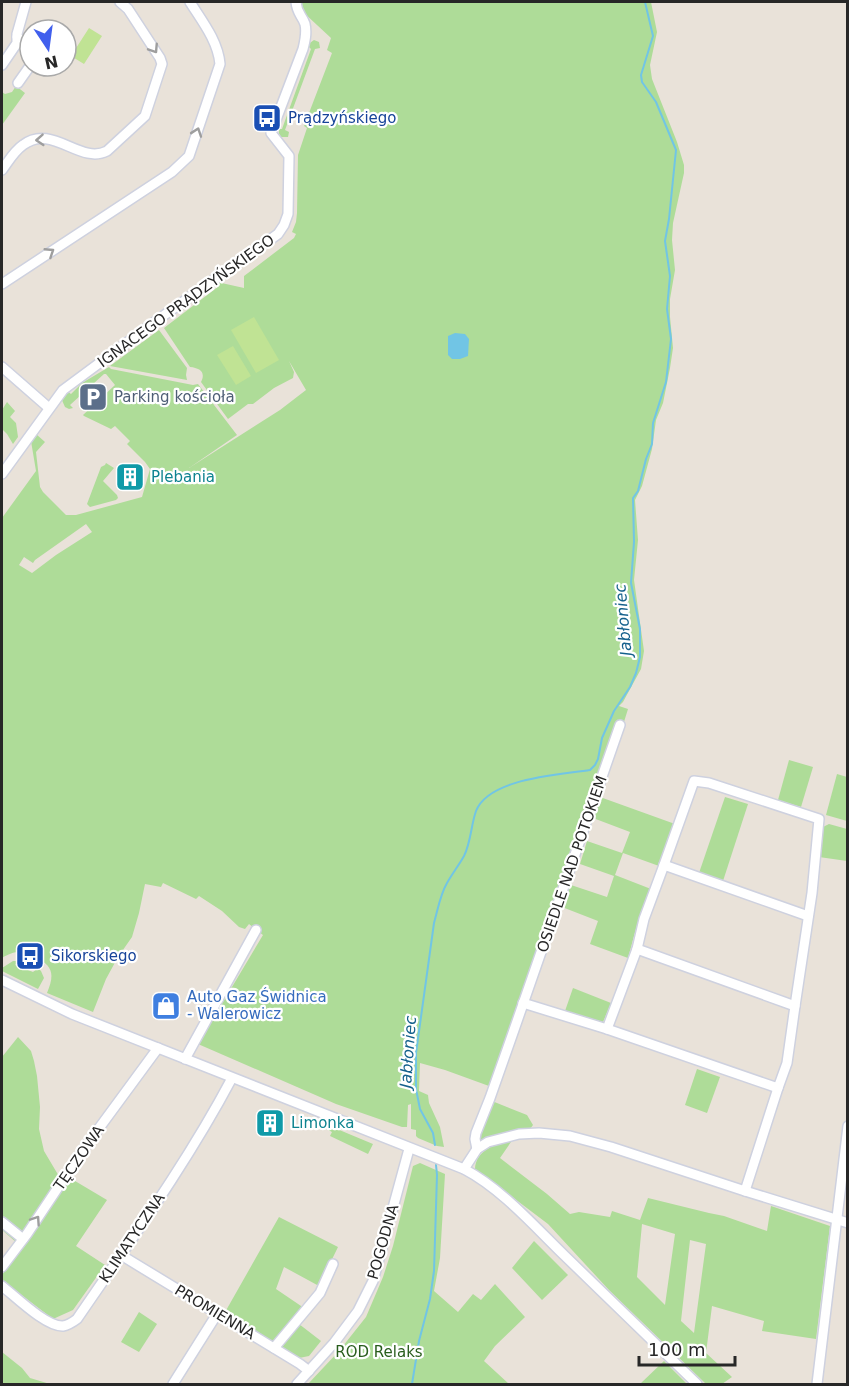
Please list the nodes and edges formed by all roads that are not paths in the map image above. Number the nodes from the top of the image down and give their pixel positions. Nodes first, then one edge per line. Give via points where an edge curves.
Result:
1 (26, 2) edge
2 (120, 2) edge
3 (190, 2) edge
4 (297, 2) edge
5 (17, 37) joint
6 (2, 65) edge
7 (22, 78) edge
8 (18, 83) dead end
9 (2, 170) edge
10 (2, 285) edge
11 (2, 367) edge
12 (49, 408) junction
13 (2, 474) edge
14 (620, 725) dead end
15 (664, 865) junction
16 (808, 916) junction
17 (256, 930) dead end
18 (637, 949) junction
19 (2, 980) edge
20 (523, 1003) junction
21 (795, 1006) junction
22 (607, 1029) junction
23 (156, 1050) junction
24 (185, 1059) junction
25 (232, 1078) junction
26 (778, 1088) junction
27 (848, 1126) edge
28 (409, 1149) junction
29 (477, 1149) junction
30 (464, 1169) junction
31 (745, 1191) junction
32 (836, 1220) junction
33 (2, 1222) edge
34 (848, 1223) edge
35 (23, 1239) junction
36 (121, 1255) junction
37 (333, 1264) dead end
38 (2, 1268) edge
39 (2, 1286) edge
40 (217, 1314) junction
41 (274, 1348) junction
42 (309, 1371) junction
43 (173, 1384) edge
44 (297, 1384) edge
45 (697, 1384) edge
46 (817, 1384) edge

1 - 5 street
2 -> 9 street via 162,64 145,116 100,155 43,138 33,139 22,145
10 -> 3 street via 172,172 189,156 220,64 219,52
4 - 12 street, IGNACEGO PRĄDZYŃSKIEGO via 306,36 271,133 289,156 285,225 278,234 63,390
5 - 6 street
7 - 8 street
11 - 12 street
12 - 13 street, IGNACEGO PRĄDZYŃSKIEGO
14 - 20 street, OSIEDLE NAD POTOKIEM
15 - 16 street
15 - 16 street via 694,781 819,819
15 - 18 street
16 - 21 street
17 - 24 street
18 - 21 street
18 - 22 street
19 - 23 street
20 - 22 street
20 - 29 street, OSIEDLE NAD POTOKIEM via 476,1133
21 - 26 street
22 - 26 street
23 - 24 street
35 -> 23 street, TĘCZOWA
24 - 25 street
25 - 28 street
25 - 36 street, KLIMATYCZNA via 201,1134
26 - 31 street
27 - 32 street
28 - 30 street
28 - 42 street, POGODNA via 373,1281 358,1311
29 - 30 street
29 - 31 street via 519,1134 570,1136
30 - 45 street via 523,1214
31 - 32 street
32 - 34 street
32 - 46 street
33 - 35 street
35 - 38 street, TĘCZOWA
36 - 39 street, KLIMATYCZNA via 70,1324 62,1326 47,1321
36 - 40 street, PROMIENNA
37 - 41 street via 320,1293
40 - 41 street, PROMIENNA
40 - 43 street
41 - 42 street, PROMIENNA
42 - 44 street, POGODNA

